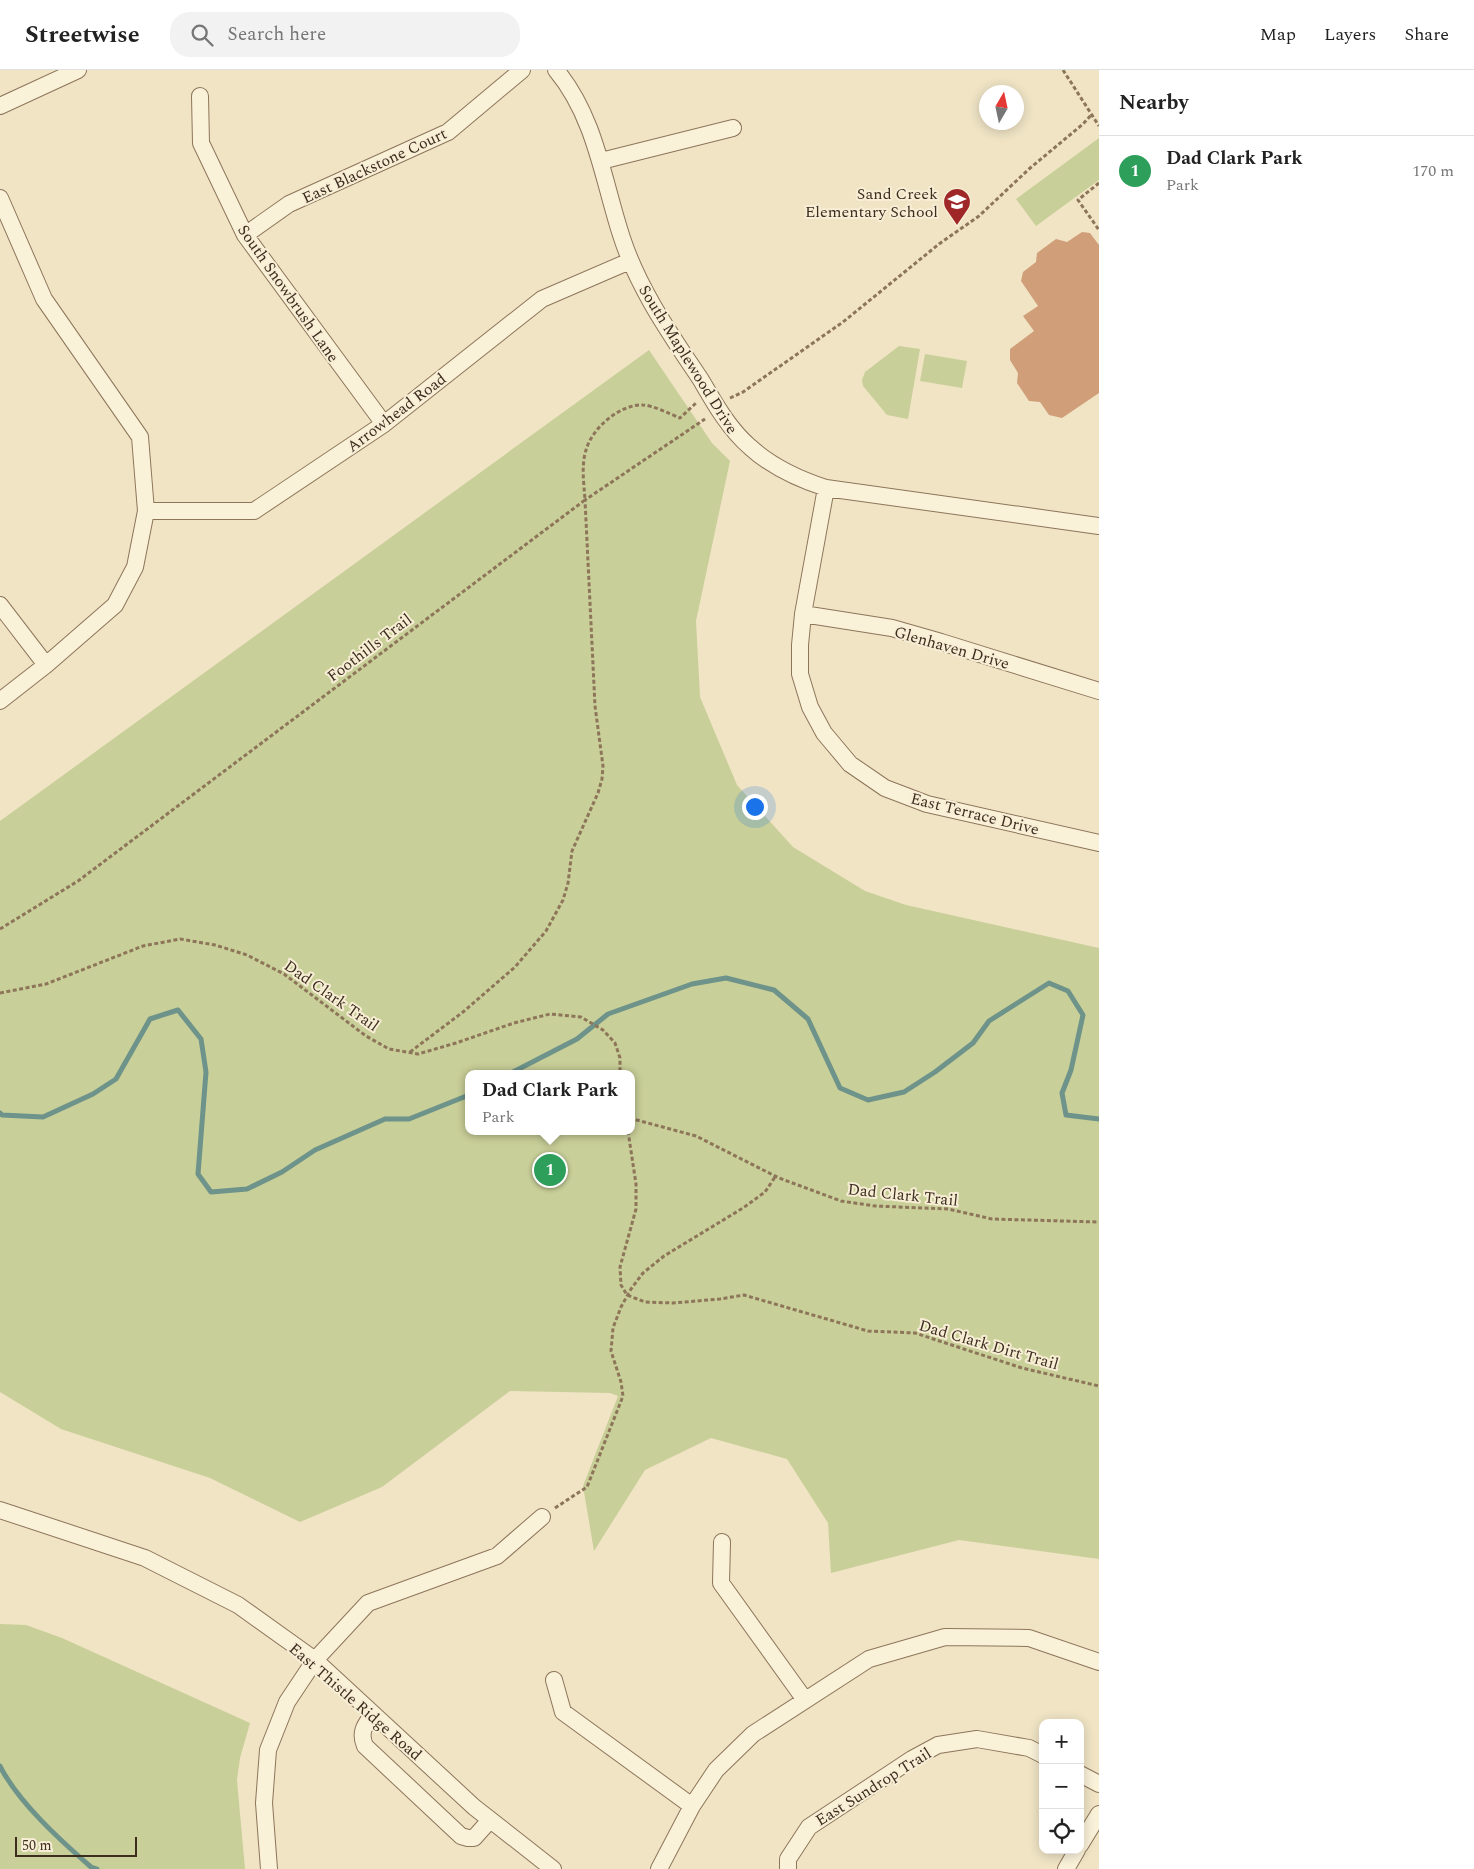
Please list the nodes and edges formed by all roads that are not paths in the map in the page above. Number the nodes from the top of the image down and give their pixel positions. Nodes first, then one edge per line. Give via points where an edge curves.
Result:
1 (78, 70) edge
2 (522, 70) edge
3 (556, 70) edge
4 (200, 96) dead end
5 (0, 106) edge
6 (733, 128) dead end
7 (601, 161) junction
8 (0, 198) edge
9 (245, 235) junction
10 (630, 261) junction
11 (384, 424) junction
12 (826, 488) junction
13 (146, 511) junction
14 (1099, 526) edge
15 (0, 605) edge
16 (803, 614) junction
17 (46, 665) junction
18 (1099, 691) edge
19 (0, 701) edge
20 (1099, 843) edge
21 (0, 1510) edge
22 (542, 1517) road end
23 (722, 1542) dead end
24 (315, 1660) junction
25 (1099, 1662) edge
26 (554, 1680) dead end
27 (805, 1700) junction
28 (373, 1714) junction
29 (1039, 1753) edge
30 (1084, 1776) edge
31 (1099, 1784) edge
32 (692, 1806) junction
33 (1099, 1814) edge
34 (490, 1820) junction
35 (1084, 1838) edge
36 (1075, 1854) edge
37 (269, 1869) edge
38 (553, 1869) edge
39 (660, 1869) edge
40 (788, 1869) edge
41 (1066, 1869) edge

1 - 5 street
2 - 9 street, East Blackstone Court via 448,132 289,204
3 - 7 street, South Maplewood Drive via 581,107
4 - 9 street, South Snowbrush Lane via 201,143
6 - 7 street
7 - 10 street, South Maplewood Drive
8 - 13 street via 44,299 140,437
9 - 11 street, South Snowbrush Lane
10 - 11 street, Arrowhead Road via 542,299
10 - 12 street, South Maplewood Drive via 640,284 739,437 759,455 795,476
11 - 13 street, Arrowhead Road via 254,511
12 - 14 street, South Maplewood Drive
12 - 16 street, East Terrace Drive
13 - 17 street via 135,567 115,605
15 - 17 street
16 - 18 street, Glenhaven Drive via 892,628
16 - 20 street, East Terrace Drive via 800,674 810,707 824,733 850,764 885,788 926,804
17 - 19 street
21 - 24 street, East Thistle Ridge Road via 145,1558 238,1605
22 - 24 street via 497,1556 368,1603
23 - 27 street via 721,1583
24 - 28 street, East Thistle Ridge Road
24 - 37 street via 287,1702 268,1750 264,1803
25 - 27 street via 1029,1638 945,1637 869,1659
26 - 32 street via 563,1712
27 - 32 street via 753,1734 716,1770
28 - 34 street, East Thistle Ridge Road
28 - 34 street via 362,1730 365,1746 461,1836 474,1838
29 - 40 street, East Sundrop Trail via 1029,1748 977,1739 938,1745 809,1826 788,1859
30 - 31 street
32 - 39 street
33 - 35 street
34 - 38 street, East Thistle Ridge Road
36 - 41 street

